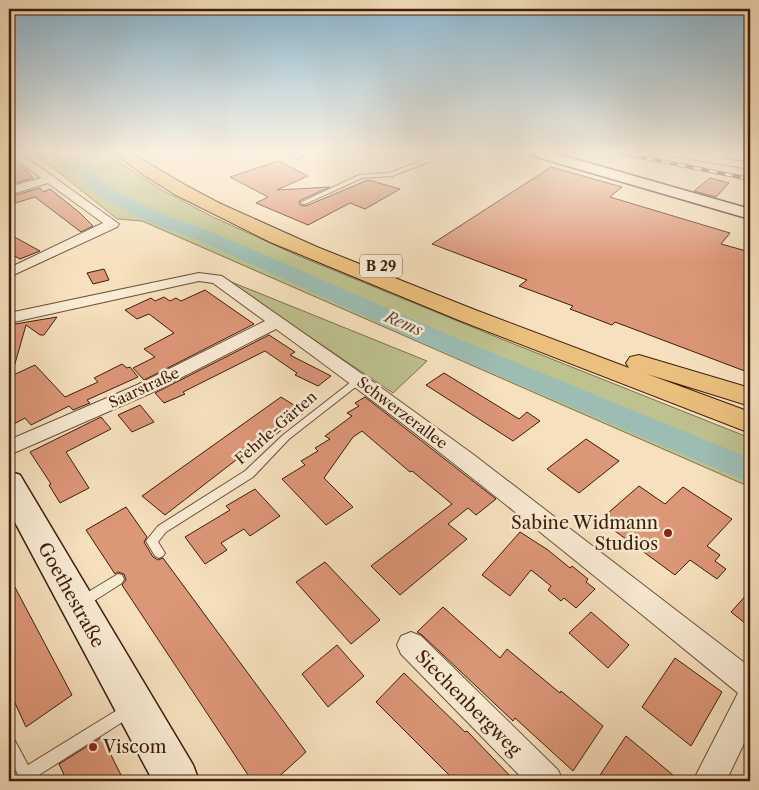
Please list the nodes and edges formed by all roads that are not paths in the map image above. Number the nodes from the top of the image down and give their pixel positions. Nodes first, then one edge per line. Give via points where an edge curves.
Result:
1 (64, 189) edge
2 (178, 189) edge
3 (202, 189) edge
4 (334, 189) edge
5 (662, 189) edge
6 (304, 203) dead end
7 (750, 214) edge
8 (9, 273) edge
9 (211, 277) joint
10 (9, 318) edge
11 (276, 322) junction
12 (632, 361) junction
13 (359, 380) junction
14 (750, 397) edge
15 (750, 406) edge
16 (750, 423) edge
17 (9, 448) edge
18 (9, 483) edge
19 (159, 554) dead end
20 (118, 579) dead end
21 (77, 605) junction
22 (411, 645) dead end
23 (750, 684) edge
24 (750, 700) edge
25 (133, 706) junction
26 (9, 744) edge
27 (177, 781) edge
28 (547, 781) edge
29 (709, 781) edge

1 - 8 street via 112,224
2 - 16 highway, B 29 via 288,244 455,312
3 - 12 highway, B 29 via 284,228
4 - 6 lane
5 - 7 street
9 - 10 street, Schwerzerallee via 199,276
9 - 11 street, Schwerzerallee
11 - 13 street, Schwerzerallee
11 - 17 street, Saarstraße via 144,390
12 - 14 highway
12 - 15 highway, B 29
13 - 19 lane, Fehrle-Gärten via 286,437 249,474 162,529 152,541
13 - 23 street, Schwerzerallee via 467,460
18 - 21 street, Goethestraße
20 - 21 lane
21 - 25 street, Goethestraße
22 - 28 street, Siechenbergweg
24 - 29 street
25 - 26 lane via 26,775
25 - 27 street, Goethestraße

